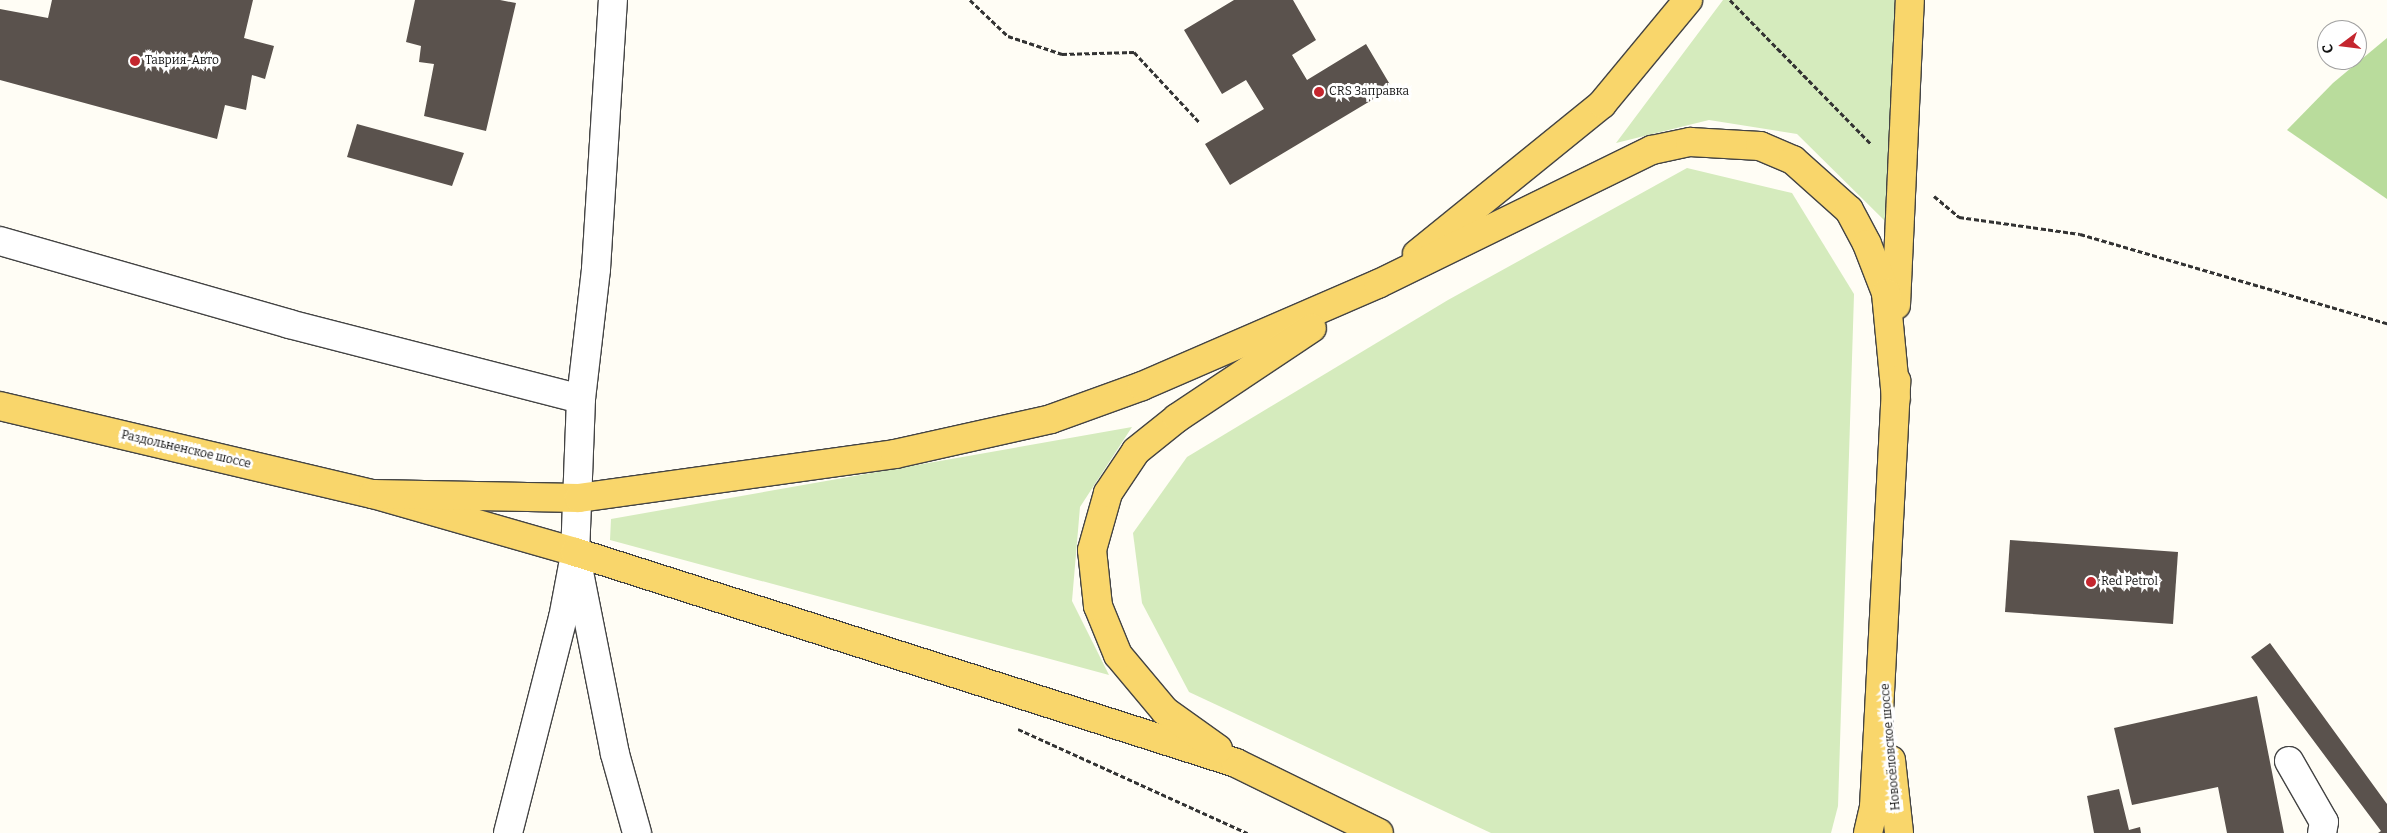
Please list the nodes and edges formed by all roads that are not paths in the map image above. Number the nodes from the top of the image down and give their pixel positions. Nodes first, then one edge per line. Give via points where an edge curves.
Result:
1 (613, 0) edge
2 (1688, 0) edge
3 (1910, 0) edge
4 (0, 241) edge
5 (1378, 284) junction
6 (1896, 398) junction
7 (581, 400) junction
8 (0, 406) edge
9 (373, 494) junction
10 (579, 498) junction
11 (575, 552) junction
12 (1883, 661) junction
13 (2289, 761) dead end
14 (1236, 763) junction
15 (508, 833) edge
16 (637, 833) edge
17 (1379, 833) edge
18 (1868, 833) edge
19 (1899, 833) edge
20 (2322, 833) edge

1 - 7 lane via 596,269
2 - 5 main road via 1602,104
3 - 6 main road via 1896,271
4 - 7 lane via 289,324
5 - 6 main road via 1652,150 1690,142 1760,146 1793,160 1849,210 1867,244 1886,293
5 - 10 main road via 1196,364 1052,419 895,454
5 - 14 main road via 1177,418 1136,451 1108,493 1092,550 1098,606 1118,655 1165,711
6 - 12 main road
7 - 10 lane
8 - 9 main road, Раздольненское шоссе
9 - 10 main road
9 - 11 main road
10 - 11 lane
11 - 14 main road
11 - 15 lane via 563,618
11 - 16 lane via 615,754
12 - 18 main road via 1874,807
12 - 19 main road, Новосёловское шоссе
13 - 20 lane via 2324,822
14 - 17 main road

